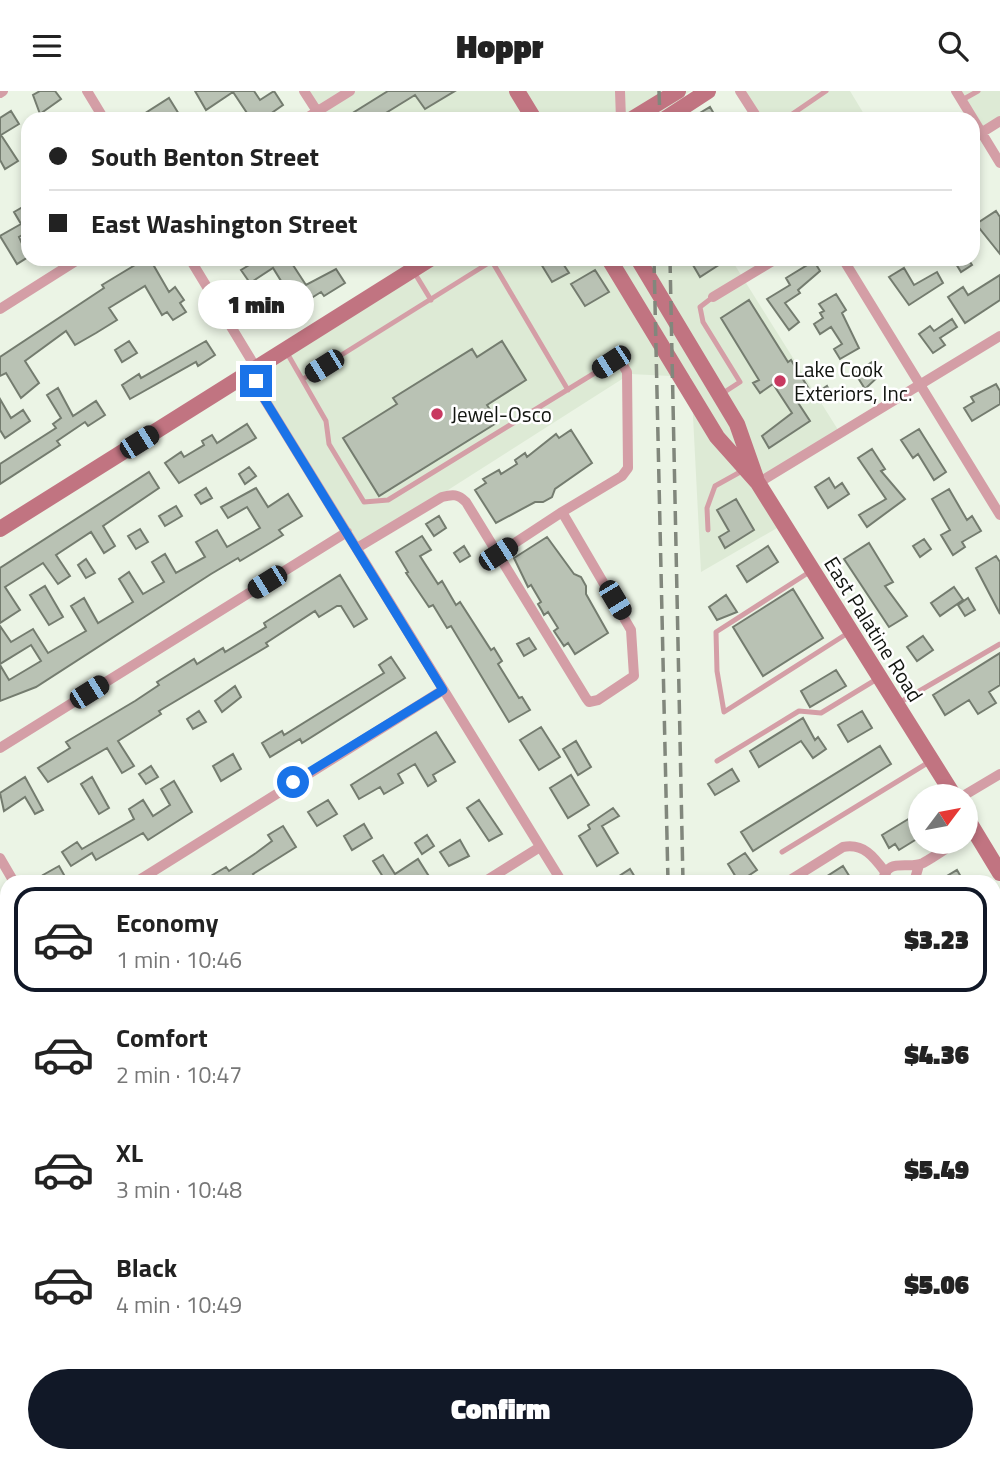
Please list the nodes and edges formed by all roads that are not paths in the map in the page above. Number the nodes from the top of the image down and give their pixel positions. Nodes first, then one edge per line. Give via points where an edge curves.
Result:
1 (87, 91) edge
2 (304, 91) edge
3 (350, 91) edge
4 (517, 91) edge
5 (620, 91) edge
6 (678, 91) edge
7 (708, 91) edge
8 (740, 91) edge
9 (826, 91) edge
10 (978, 91) edge
11 (959, 96) edge
12 (100, 112) edge
13 (317, 112) edge
14 (323, 112) edge
15 (530, 112) edge
16 (621, 112) edge
17 (644, 112) edge
18 (676, 112) edge
19 (754, 112) edge
20 (795, 112) edge
21 (966, 112) edge
22 (1000, 121) edge
23 (980, 133) edge
24 (980, 139) edge
25 (1000, 163) edge
26 (68, 266) edge
27 (194, 266) edge
28 (406, 266) edge
29 (410, 266) edge
30 (486, 266) edge
31 (497, 266) edge
32 (613, 266) edge
33 (642, 266) edge
34 (764, 266) edge
35 (847, 266) edge
36 (713, 297) joint
37 (431, 300) junction
38 (0, 309) edge
39 (1000, 336) edge
40 (285, 350) junction
41 (621, 362) joint
42 (256, 368) junction
43 (303, 379) junction
44 (921, 386) junction
45 (568, 390) junction
46 (721, 395) junction
47 (745, 470) junction
48 (758, 483) junction
49 (562, 512) junction
50 (1000, 515) edge
51 (0, 529) edge
52 (708, 530) dead end
53 (347, 532) junction
54 (357, 548) junction
55 (498, 554) junction
56 (813, 570) junction
57 (851, 632) junction
58 (1000, 643) edge
59 (879, 677) junction
60 (443, 690) junction
61 (897, 705) junction
62 (0, 748) edge
63 (717, 761) dead end
64 (932, 761) junction
65 (1000, 774) edge
66 (946, 784) edge
67 (978, 787) edge
68 (978, 841) edge
69 (540, 847) junction
70 (782, 852) dead end
71 (937, 854) edge
72 (0, 858) edge
73 (919, 865) junction
74 (1000, 873) edge
75 (10, 875) edge
76 (147, 875) edge
77 (495, 875) edge
78 (558, 875) edge
79 (798, 875) edge
80 (882, 875) edge
81 (887, 875) edge
82 (916, 875) edge

1 - 12 street
2 - 13 street
3 - 14 street
4 - 15 main road
5 - 16 street
6 - 17 main road
7 - 18 main road
8 - 19 street
9 - 20 lane
10 - 11 lane
11 - 21 street
22 - 23 street
24 - 25 street
26 - 38 street
27 - 42 street
28 - 40 main road
29 - 37 lane
30 - 37 lane
31 - 45 lane
32 - 47 main road, East Palatine Road via 717,437
33 - 46 main road, East Palatine Road
34 - 36 street
35 - 44 street
36 - 46 lane via 700,307 702,322 740,382
37 - 43 lane
39 - 44 street
40 - 42 main road
40 - 43 lane
41 - 45 lane via 611,362
41 - 49 street via 627,372 628,468 622,477
42 - 51 main road
42 - 53 street via 260,392
43 - 45 lane via 327,421 329,444 364,502 387,500
44 - 48 street
44 - 50 street
46 - 48 main road, East Palatine Road via 737,424
47 - 48 main road, East Palatine Road
47 - 52 lane via 715,487 707,508
48 - 56 main road, East Palatine Road
49 - 55 street
49 - 55 street via 628,622 631,680 589,702
53 - 54 street
53 - 62 street
54 - 55 street via 452,494 466,502
54 - 60 street
56 - 57 main road, East Palatine Road
56 - 57 lane via 716,632 724,712
57 - 59 main road, East Palatine Road
58 - 61 lane
59 - 61 main road, East Palatine Road
59 - 63 lane via 821,713 799,711
60 - 69 street
60 - 76 street
61 - 64 main road, East Palatine Road
64 - 66 main road, East Palatine Road
64 - 70 lane
65 - 67 street
68 - 74 main road
69 - 77 street
69 - 78 street
71 - 73 street
72 - 75 street
73 - 81 street via 901,863
73 - 82 street
79 - 80 street via 853,845 866,850

